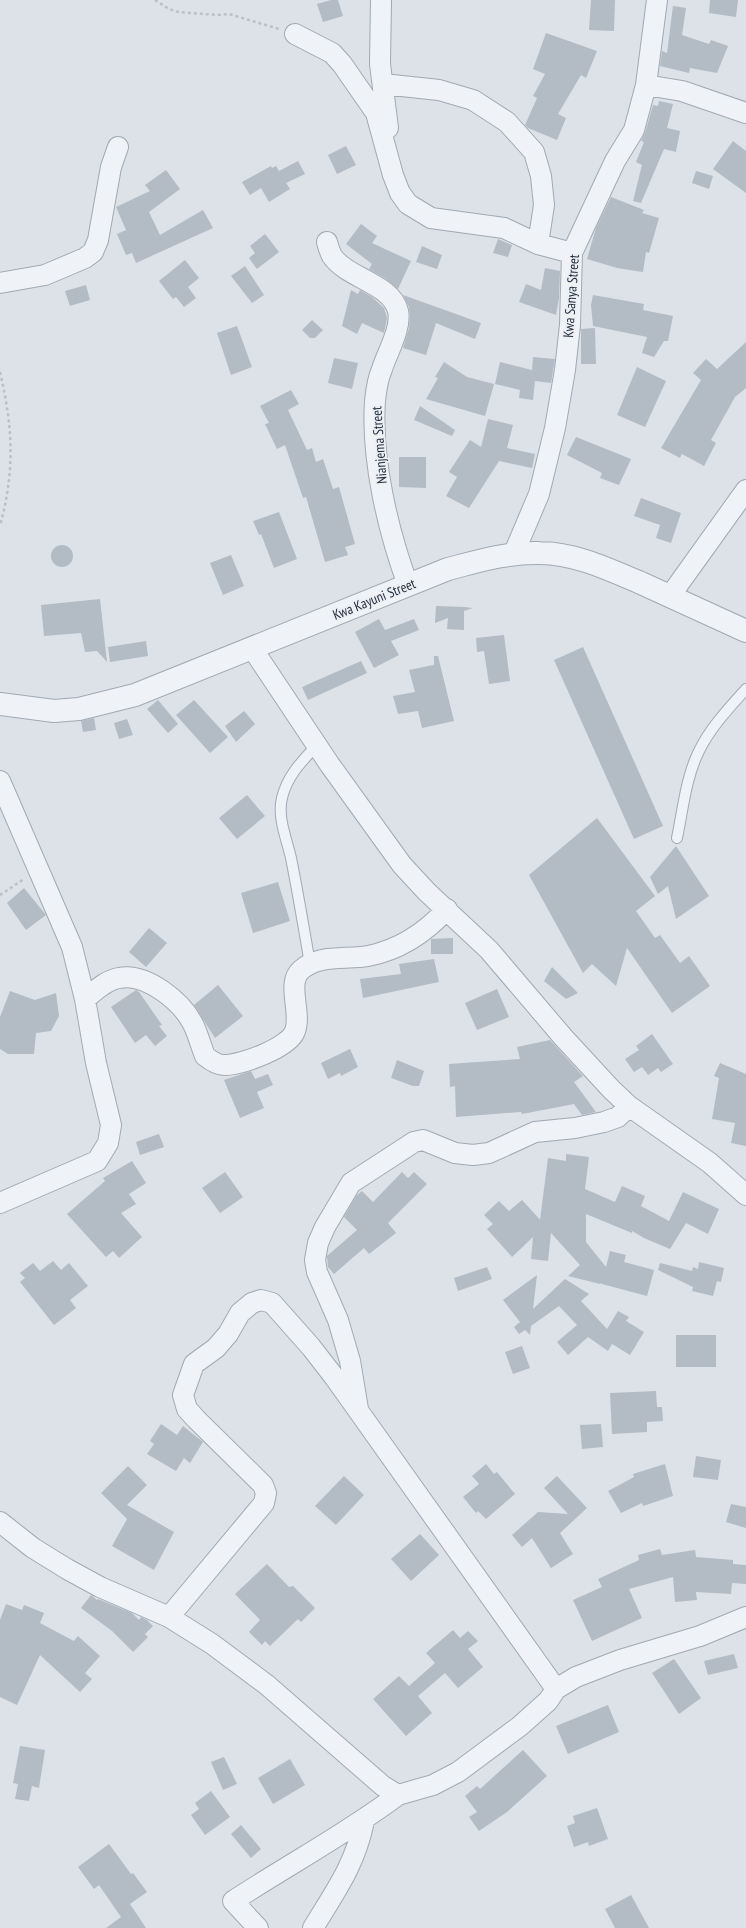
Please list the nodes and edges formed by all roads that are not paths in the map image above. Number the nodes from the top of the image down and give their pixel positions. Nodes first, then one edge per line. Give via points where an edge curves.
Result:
1 (381, 0) edge
2 (657, 0) edge
3 (295, 34) road end
4 (383, 84) junction
5 (646, 84) junction
6 (746, 113) edge
7 (386, 144) junction
8 (118, 147) dead end
9 (327, 242) dead end
10 (538, 244) junction
11 (572, 253) junction
12 (0, 283) edge
13 (746, 490) edge
14 (514, 553) junction
15 (408, 585) junction
16 (670, 596) junction
17 (746, 631) edge
18 (252, 648) junction
19 (746, 689) edge
20 (0, 704) edge
21 (317, 745) junction
22 (0, 781) edge
23 (677, 838) dead end
24 (447, 910) junction
25 (310, 964) junction
26 (85, 999) junction
27 (629, 1106) junction
28 (746, 1195) edge
29 (0, 1203) edge
30 (358, 1411) junction
31 (0, 1522) edge
32 (169, 1617) junction
33 (746, 1617) edge
34 (556, 1689) junction
35 (398, 1795) junction
36 (364, 1820) junction
37 (258, 1928) edge
38 (312, 1928) edge

1 - 4 street via 380,64
2 - 5 street, Kwa Sanya Street
3 - 7 street via 323,48 342,64 376,112
4 - 7 street via 388,126
4 - 10 street via 439,90 473,100 507,122 534,152 541,176 544,205
5 - 6 street via 682,91
5 - 11 street, Kwa Sanya Street via 634,130 616,161
7 - 10 street via 400,194 417,211 431,218 504,228
8 - 12 street via 111,167 98,240 93,252 45,275
9 - 15 street, Nianjema Street via 332,256 364,281 379,287 393,300 398,312 396,332 381,370 375,401 376,443 386,514
10 - 11 street
11 - 14 street, Kwa Sanya Street via 570,325 556,421 538,494
13 - 16 street
14 - 15 street, Kwa Kayuni Street via 448,569
14 - 16 street, Kwa Kayuni Street via 541,552 562,556 605,568
15 - 18 street, Kwa Kayuni Street
16 - 17 street, Kwa Kayuni Street
18 - 20 street, Kwa Kayuni Street via 135,696 79,709 54,711
18 - 21 street
19 - 23 lane via 713,728 699,751 688,784
21 - 24 street via 402,865
21 - 25 lane via 293,772 281,800 282,820
22 - 26 street via 72,947
24 - 25 street via 430,927 387,952 319,960
24 - 27 street via 489,950 563,1037
25 - 26 street via 299,971 293,987 297,1021 295,1032 288,1042 251,1058 229,1064 222,1065 204,1056 193,1024 184,1009 164,991 148,982 119,977 104,984
26 - 29 street via 96,1063 111,1125 108,1143 102,1155 93,1163
27 - 28 street via 710,1163
27 - 30 street via 618,1117 604,1122 535,1132 489,1153 455,1153 423,1140 414,1142 351,1183 325,1227 318,1243 315,1260 322,1285 338,1320 350,1361
30 - 32 street via 311,1347 272,1303 261,1300 252,1303 240,1313 216,1348 194,1364 183,1395 187,1409 196,1419 264,1485 264,1503
30 - 34 street
31 - 32 street via 33,1548 67,1569 100,1587
32 - 35 street via 212,1644 267,1685 383,1786
33 - 34 street via 700,1636 597,1668
34 - 35 street via 548,1701 520,1726 458,1772 433,1785
35 - 36 street
36 - 37 street via 233,1901
36 - 38 street via 359,1844 351,1864

